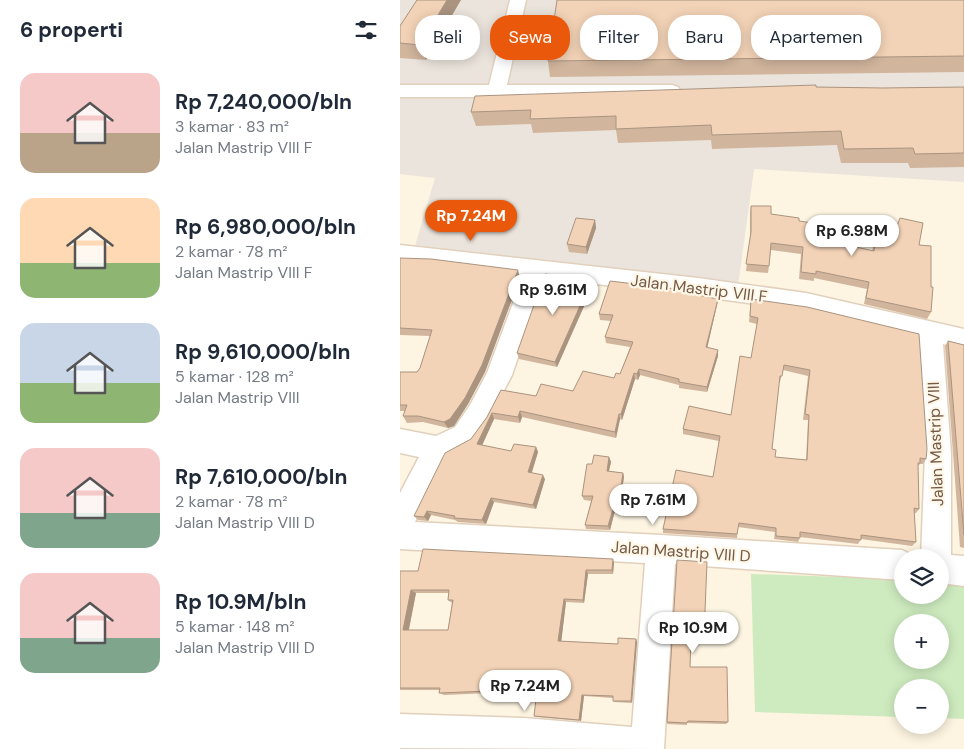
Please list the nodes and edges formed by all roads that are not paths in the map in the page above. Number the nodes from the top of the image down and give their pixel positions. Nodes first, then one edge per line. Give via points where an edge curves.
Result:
1 (518, 0) edge
2 (400, 91) edge
3 (498, 91) junction
4 (686, 91) edge
5 (400, 253) edge
6 (537, 269) junction
7 (930, 330) junction
8 (964, 339) edge
9 (400, 441) edge
10 (437, 448) junction
11 (400, 522) edge
12 (400, 535) edge
13 (661, 549) junction
14 (936, 549) edge
15 (894, 564) edge
16 (949, 569) edge
17 (964, 571) edge
18 (400, 731) edge
19 (647, 747) edge

1 - 3 street
2 - 3 street
3 - 4 street
5 - 6 street, Jalan Mastrip VIII F
6 - 7 street, Jalan Mastrip VIII F via 806,302
6 - 10 street via 499,375 473,424 464,436
7 - 8 street, Jalan Mastrip VIII F
7 - 14 street, Jalan Mastrip VIII via 938,454
9 - 10 street
10 - 11 street
12 - 13 street, Jalan Mastrip VIII D
13 - 15 street, Jalan Mastrip VIII D
13 - 19 street
16 - 17 street
18 - 19 street via 619,742

